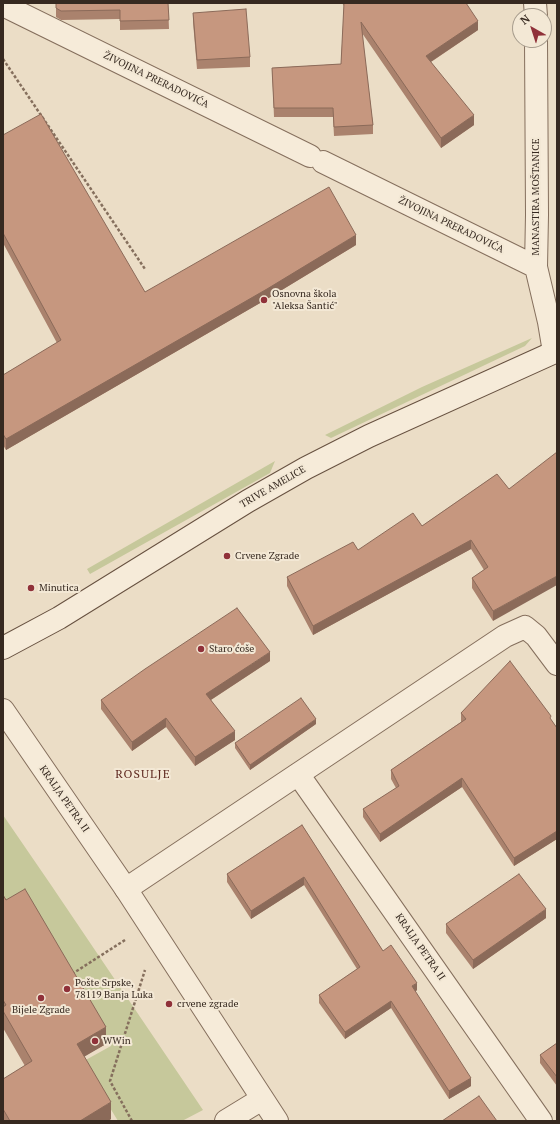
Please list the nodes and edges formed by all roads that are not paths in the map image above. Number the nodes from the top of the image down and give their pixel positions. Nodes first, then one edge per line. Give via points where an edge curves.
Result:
1 (3, 5) edge
2 (536, 48) edge
3 (536, 267) junction
4 (556, 352) edge
5 (3, 648) edge
6 (557, 664) edge
7 (3, 710) edge
8 (298, 774) junction
9 (126, 888) junction
10 (262, 1099) junction
11 (226, 1121) edge
12 (277, 1121) edge
13 (541, 1121) edge

1 - 3 street, ŽIVOJINA PRERADOVIĆA
2 - 3 street, MANASTIRA MOŠTANICE
3 - 4 street, MANASTIRA MOŠTANICE
4 - 5 street, TRIVE AMELICE via 369,436 306,468 59,618
6 - 8 street via 536,636 525,627 505,636
7 - 9 street, KRALJA PETRA II
8 - 9 street
8 - 13 street, KRALJA PETRA II
9 - 10 street, KRALJA PETRA II
10 - 11 street
10 - 12 street, KRALJA PETRA II

